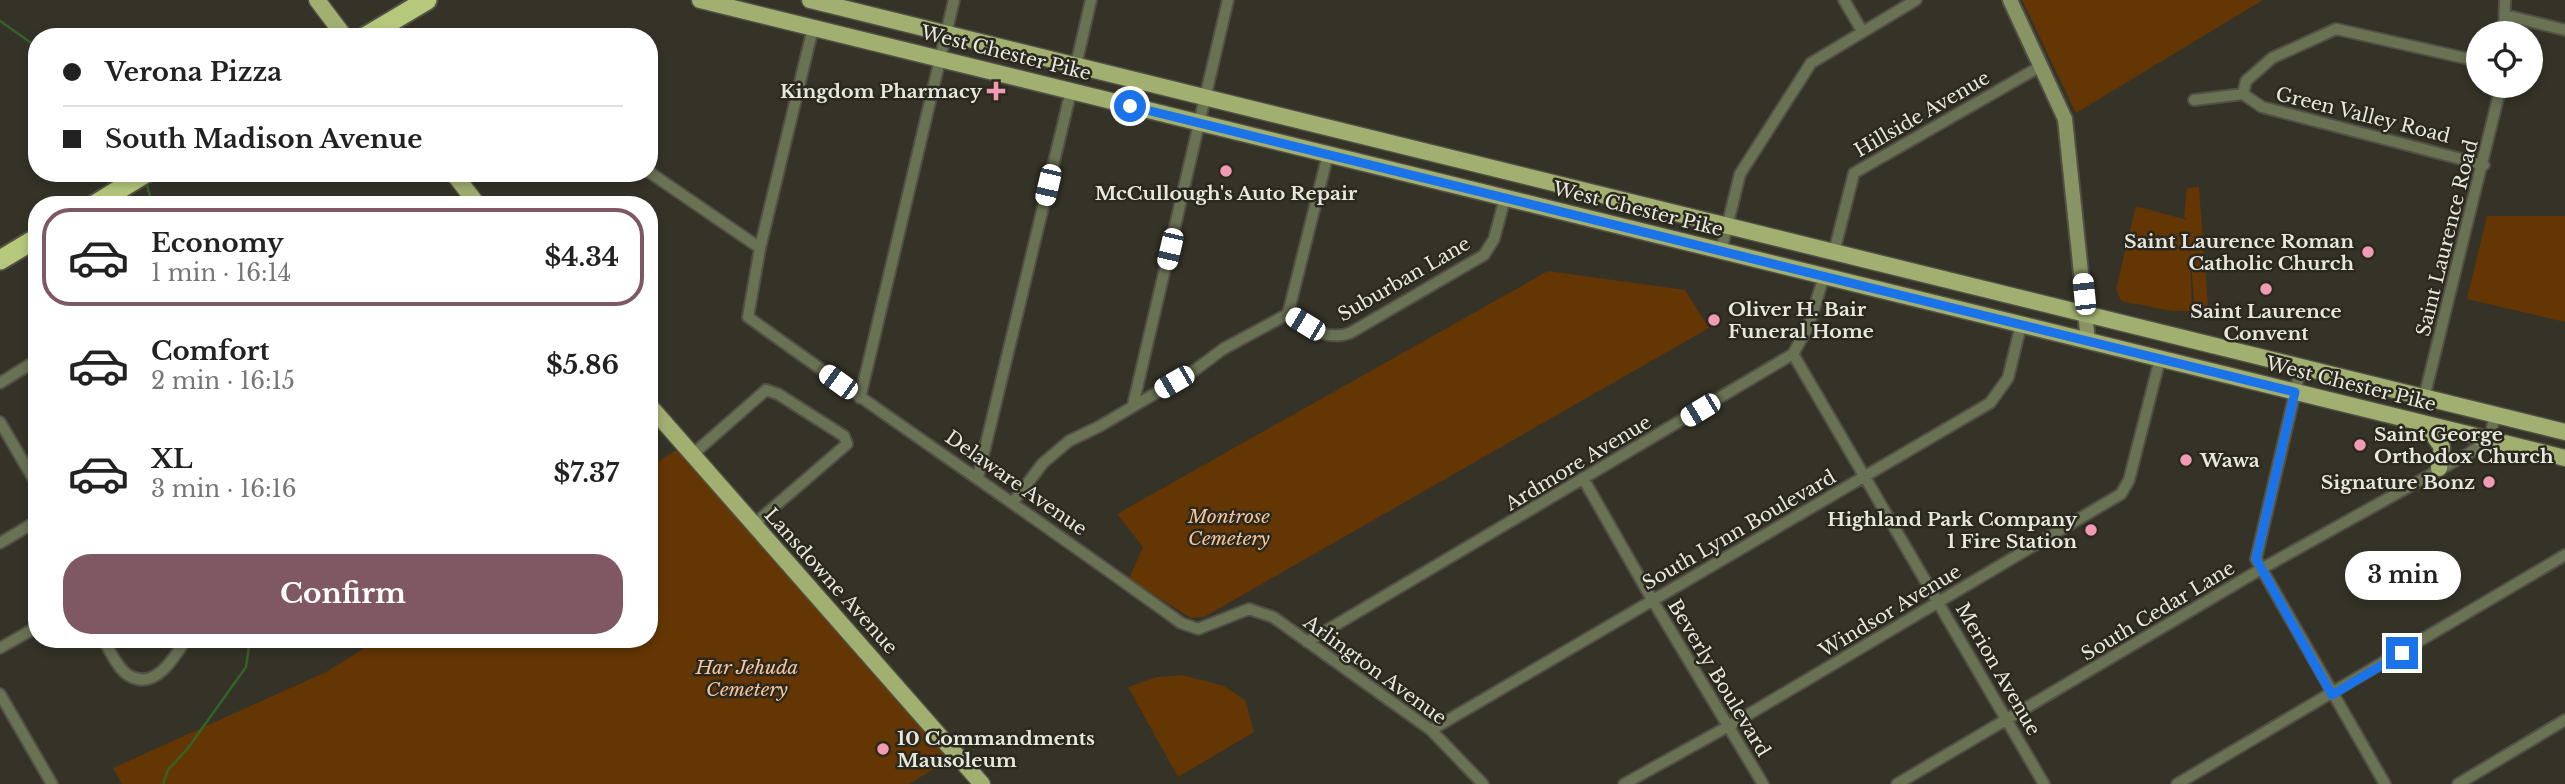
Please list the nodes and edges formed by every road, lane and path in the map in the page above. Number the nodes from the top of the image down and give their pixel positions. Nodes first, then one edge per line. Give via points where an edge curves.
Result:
1 (317, 0) edge
2 (427, 0) edge
3 (700, 0) edge
4 (810, 0) edge
5 (954, 0) edge
6 (1091, 0) edge
7 (1228, 0) edge
8 (1844, 0) edge
9 (1916, 0) edge
10 (2010, 0) edge
11 (2505, 0) edge
12 (756, 7) edge
13 (2505, 15) junction
14 (2505, 21) edge
15 (338, 28) edge
16 (380, 28) edge
17 (813, 28) junction
18 (2565, 30) edge
19 (1862, 31) junction
20 (946, 33) junction
21 (2466, 58) edge
22 (940, 59) junction
23 (1076, 65) junction
24 (2041, 66) junction
25 (1071, 91) junction
26 (2244, 94) junction
27 (1205, 97) junction
28 (2498, 98) edge
29 (2194, 100) dead end
30 (1200, 123) junction
31 (1328, 154) junction
32 (2484, 165) junction
33 (658, 178) edge
34 (132, 182) edge
35 (460, 182) edge
36 (109, 196) edge
37 (471, 196) edge
38 (1505, 198) junction
39 (1727, 226) junction
40 (28, 243) edge
41 (760, 248) junction
42 (1721, 251) junction
43 (1835, 252) junction
44 (0, 260) edge
45 (1824, 276) junction
46 (1288, 314) junction
47 (2086, 314) junction
48 (2021, 325) junction
49 (2088, 341) junction
50 (1793, 354) junction
51 (2160, 359) junction
52 (28, 366) edge
53 (2301, 368) junction
54 (0, 383) edge
55 (2295, 392) junction
56 (860, 398) junction
57 (2424, 398) junction
58 (1133, 405) junction
59 (658, 415) edge
60 (2495, 415) junction
61 (2405, 419) junction
62 (0, 422) edge
63 (2424, 424) junction
64 (2565, 432) edge
65 (2489, 440) junction
66 (692, 455) junction
67 (2565, 458) edge
68 (2440, 468) junction
69 (28, 470) edge
70 (978, 477) junction
71 (1864, 477) junction
72 (1584, 480) junction
73 (1014, 501) junction
74 (753, 525) junction
75 (28, 526) edge
76 (0, 543) edge
77 (2565, 555) edge
78 (2261, 569) junction
79 (1653, 601) junction
80 (1939, 603) junction
81 (1273, 617) joint
82 (28, 632) edge
83 (1307, 642) junction
84 (0, 648) edge
85 (109, 648) edge
86 (180, 648) edge
87 (0, 694) edge
88 (2332, 695) junction
89 (2565, 720) edge
90 (2008, 721) junction
91 (1727, 727) junction
92 (1431, 730) junction
93 (52, 784) edge
94 (982, 784) edge
95 (1483, 784) edge
96 (1625, 784) edge
97 (1763, 784) edge
98 (1897, 784) edge
99 (2044, 784) edge
100 (2177, 784) edge
101 (2385, 784) edge
102 (2458, 784) edge

1 - 15 main road
2 - 16 highway
3 - 12 main road, West Chester Pike
4 - 20 main road, West Chester Pike
5 - 20 street
6 - 23 street
7 - 27 street
8 - 19 street
9 - 19 street
10 - 24 street
11 - 13 street
12 - 17 main road, West Chester Pike
13 - 14 street
13 - 18 street
17 - 22 main road, West Chester Pike
17 - 41 street
19 - 39 street via 1811,63 1744,167
20 - 22 street
20 - 23 main road, West Chester Pike
21 - 26 street via 2336,29 2272,58 2246,81
22 - 25 main road, West Chester Pike
22 - 56 street
23 - 27 main road, West Chester Pike
24 - 43 street, Hillside Avenue via 1854,173
24 - 47 street via 2067,131
25 - 30 main road, West Chester Pike
25 - 70 street
26 - 29 street
26 - 32 street, Green Valley Road via 2262,107
27 - 30 street
27 - 39 main road, West Chester Pike
28 - 32 street, Saint Laurence Road
30 - 31 main road, West Chester Pike
30 - 58 street
31 - 38 main road, West Chester Pike
31 - 46 street
32 - 57 street, Saint Laurence Road
33 - 41 street
34 - 36 highway
35 - 37 main road
38 - 42 main road, West Chester Pike
38 - 46 street, Suburban Lane via 1494,239 1484,255 1350,333 1341,337 1321,334
39 - 42 street
39 - 43 main road, West Chester Pike
40 - 44 highway
41 - 56 street, Delaware Avenue via 748,317
42 - 45 main road, West Chester Pike
43 - 47 main road, West Chester Pike
45 - 48 main road, West Chester Pike
45 - 50 street via 1812,317
46 - 58 street
47 - 49 street
47 - 53 main road, West Chester Pike
48 - 49 main road, West Chester Pike
48 - 71 street, South Lynn Boulevard via 2008,377 1990,403
49 - 51 main road, West Chester Pike
50 - 71 street, Merion Avenue
50 - 72 street, Ardmore Avenue
51 - 55 main road, West Chester Pike
51 - 80 street, Windsor Avenue via 2129,480 2121,494
52 - 54 street
53 - 55 street
53 - 57 main road, West Chester Pike
55 - 61 main road, West Chester Pike
55 - 78 street via 2256,559
56 - 70 street, Delaware Avenue
57 - 60 main road, West Chester Pike
57 - 61 main road via 2419,412
58 - 73 street via 1069,440 1043,463
59 - 66 main road, Lansdowne Avenue
60 - 64 main road, West Chester Pike
60 - 65 street
61 - 63 main road, West Chester Pike
62 - 69 street
63 - 65 main road, West Chester Pike
63 - 68 main road via 2442,447
65 - 67 main road, West Chester Pike
65 - 68 street, South Cedar Lane
66 - 74 main road, Lansdowne Avenue
66 - 74 street via 766,390 844,436 847,444
68 - 78 street, South Cedar Lane
70 - 73 street, Delaware Avenue
71 - 79 street, South Lynn Boulevard
71 - 80 street, Merion Avenue
72 - 79 street, Beverly Boulevard
72 - 83 street, Ardmore Avenue
73 - 81 street, Delaware Avenue via 1181,623 1198,629 1250,609
74 - 94 main road, Lansdowne Avenue
75 - 76 street
77 - 88 street
78 - 88 street
78 - 90 street, South Cedar Lane
79 - 91 street, Beverly Boulevard
79 - 92 street, South Lynn Boulevard
80 - 90 street, Merion Avenue
80 - 91 street, Windsor Avenue
81 - 83 street, Arlington Avenue
82 - 84 street
83 - 92 street, Arlington Avenue
85 - 86 street via 127,675 138,679 163,671
87 - 93 street
88 - 100 street
88 - 101 street
89 - 102 street
90 - 98 street, South Cedar Lane
90 - 99 street, Merion Avenue
91 - 96 street, Windsor Avenue
91 - 97 street, Beverly Boulevard
92 - 95 street, Arlington Avenue

